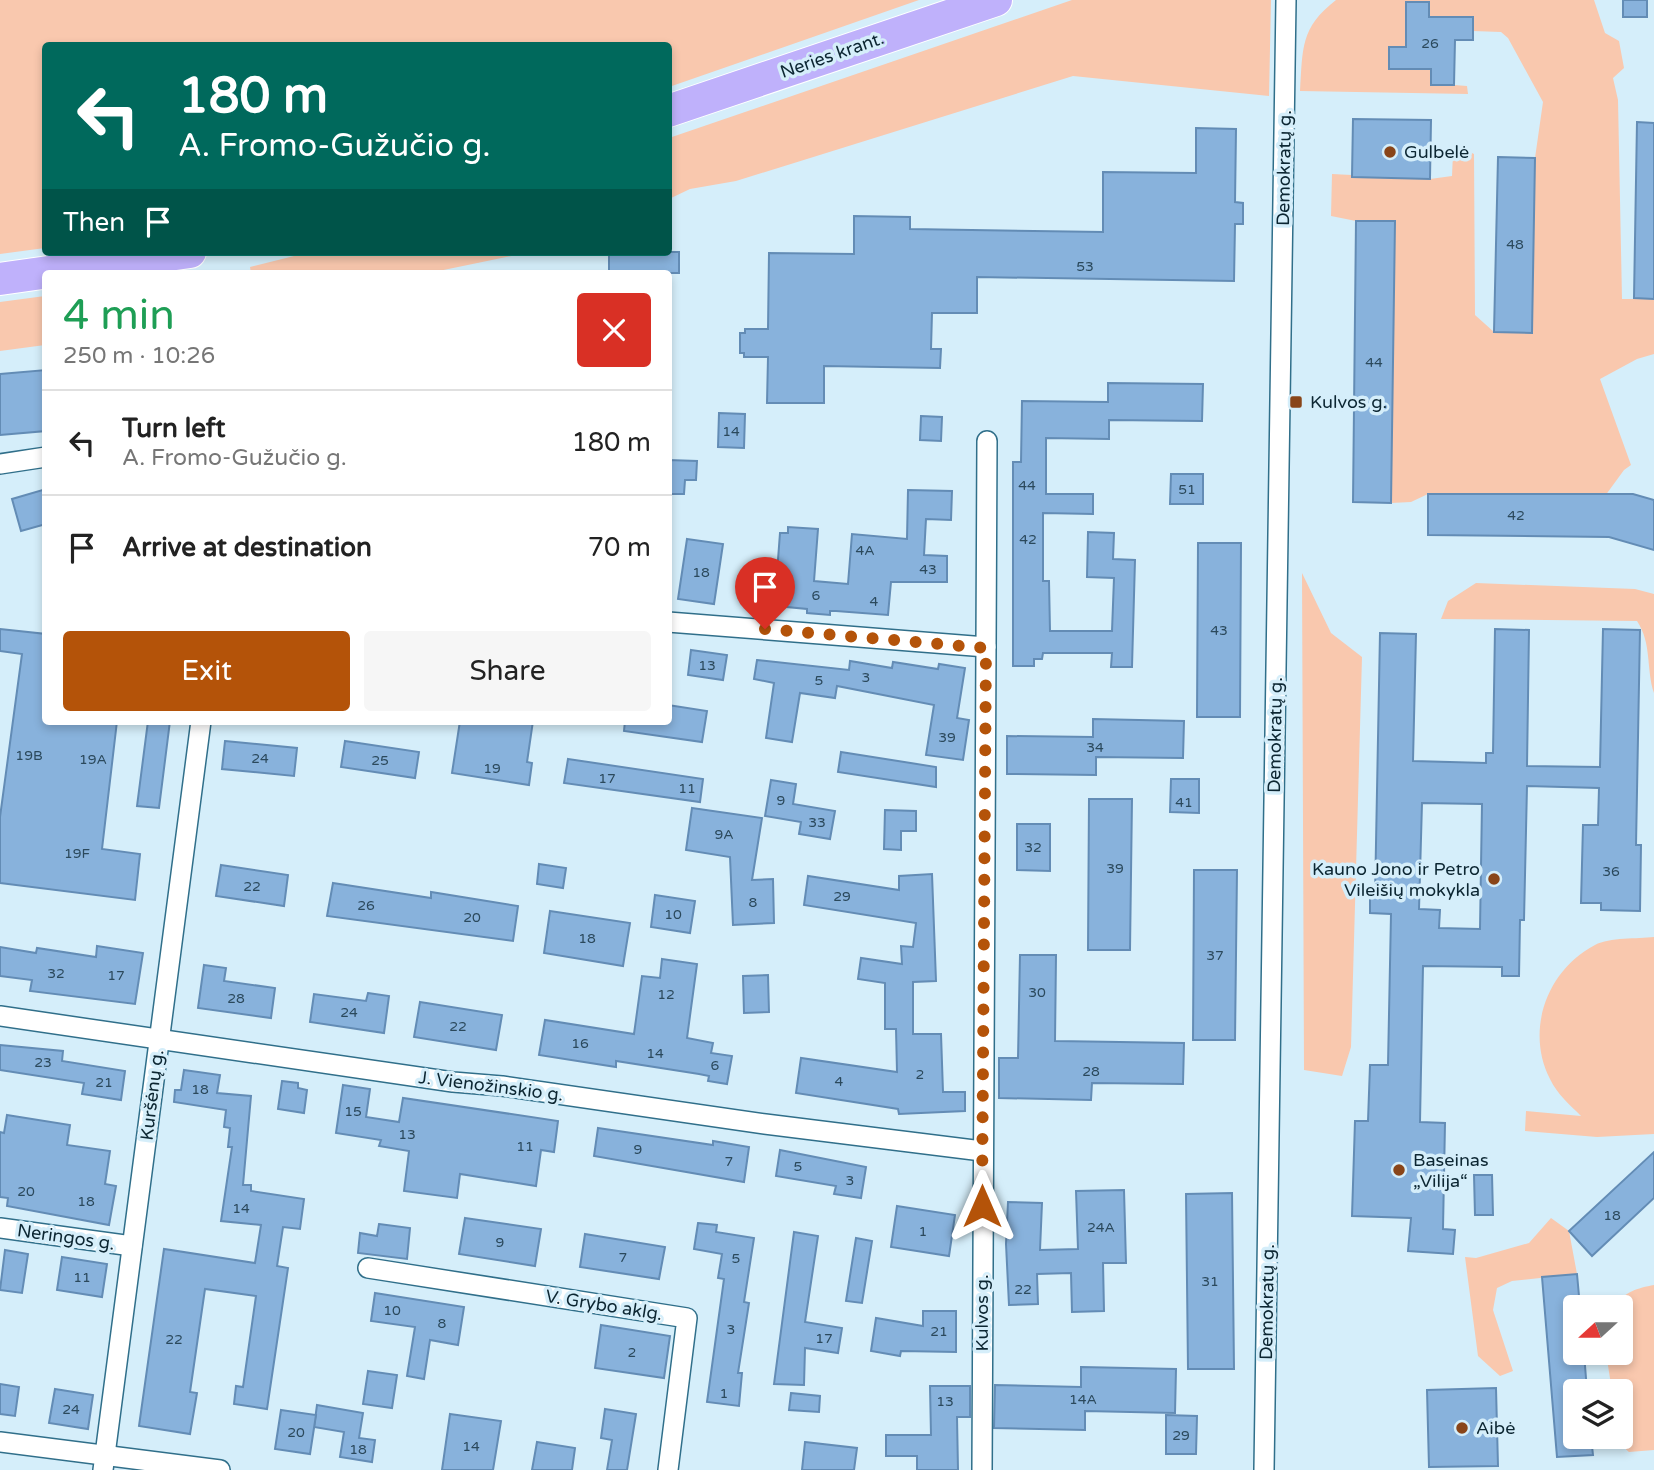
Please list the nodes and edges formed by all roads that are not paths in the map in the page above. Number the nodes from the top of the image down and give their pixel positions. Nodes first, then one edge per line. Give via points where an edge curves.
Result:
1 (996, 0) edge
2 (1288, 1) edge
3 (672, 110) edge
4 (179, 256) edge
5 (152, 266) edge
6 (105, 270) edge
7 (42, 275) edge
8 (0, 279) edge
9 (987, 441) dead end
10 (42, 458) edge
11 (0, 464) edge
12 (672, 622) edge
13 (986, 648) junction
14 (200, 725) edge
15 (0, 1016) edge
16 (159, 1039) junction
17 (982, 1151) junction
18 (0, 1228) edge
19 (132, 1246) junction
20 (368, 1268) dead end
21 (0, 1442) edge
22 (104, 1463) edge
23 (220, 1470) edge
24 (668, 1470) edge
25 (982, 1470) edge
26 (1265, 1470) edge

1 - 3 main road, Neries krant.
2 - 26 street, Demokratų g.
4 - 5 main road
5 - 6 main road
7 - 8 main road
9 - 13 street, Kulvos g.
10 - 11 street
12 - 13 street
13 - 17 street, Kulvos g.
14 - 16 street, Kuršėnų g.
15 - 16 street, J. Vienožinskio g.
16 - 17 street, J. Vienožinskio g.
16 - 19 street, Kuršėnų g.
17 - 25 street, Kulvos g.
18 - 19 street, Neringos g.
19 - 22 street, Kuršėnų g.
20 - 24 street, V. Grybo aklg. via 687,1318
21 - 22 street
22 - 23 street

